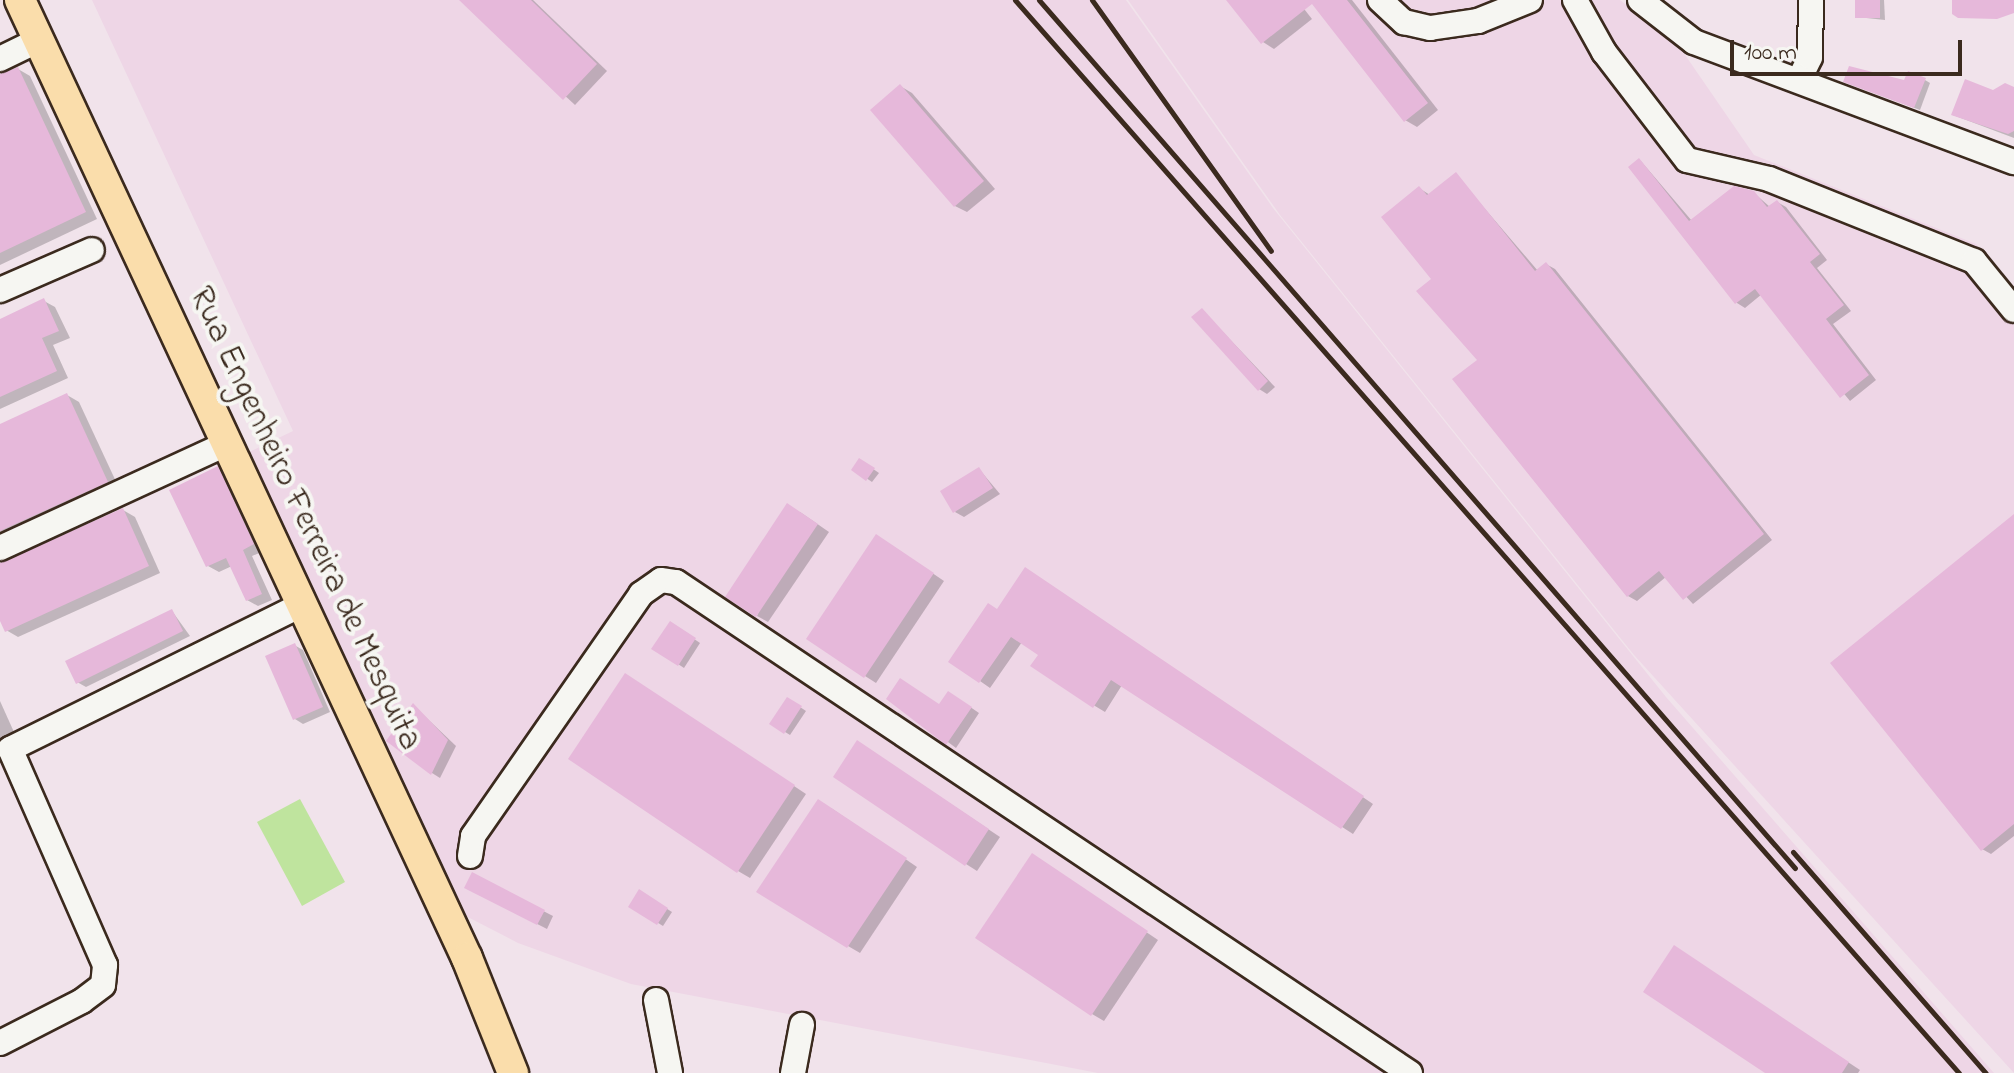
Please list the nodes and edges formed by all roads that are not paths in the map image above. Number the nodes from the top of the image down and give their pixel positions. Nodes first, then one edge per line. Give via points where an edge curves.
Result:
1 (20, 0) edge
2 (1380, 0) edge
3 (1530, 0) edge
4 (1575, 0) edge
5 (1796, 0) edge
6 (1811, 0) edge
7 (1653, 5) edge
8 (39, 40) junction
9 (0, 59) edge
10 (1790, 77) junction
11 (2014, 162) edge
12 (92, 250) dead end
13 (0, 290) edge
14 (2014, 310) edge
15 (226, 444) junction
16 (0, 548) edge
17 (302, 605) junction
18 (5, 751) edge
19 (470, 856) dead end
20 (656, 1000) dead end
21 (802, 1025) dead end
22 (0, 1043) edge
23 (513, 1073) edge
24 (670, 1073) edge
25 (793, 1073) edge
26 (1410, 1073) edge

1 - 8 main road, Rua Engenheiro Ferreira de Mesquita
2 - 3 street via 1404,22 1430,28 1478,21
4 - 14 street via 1604,52 1687,160 1769,179 1974,261
5 - 10 street
6 - 10 street via 1810,57
7 - 10 street via 1694,42
8 - 9 street
8 - 15 main road, Rua Engenheiro Ferreira de Mesquita
10 - 11 street
12 - 13 street
15 - 16 street
15 - 17 main road, Rua Engenheiro Ferreira de Mesquita
17 - 18 street
17 - 23 main road, Rua Engenheiro Ferreira de Mesquita via 467,958
18 - 22 street via 105,965 103,985 82,1001
19 - 26 street via 473,836 641,594 661,580 676,582
20 - 24 street
21 - 25 street

